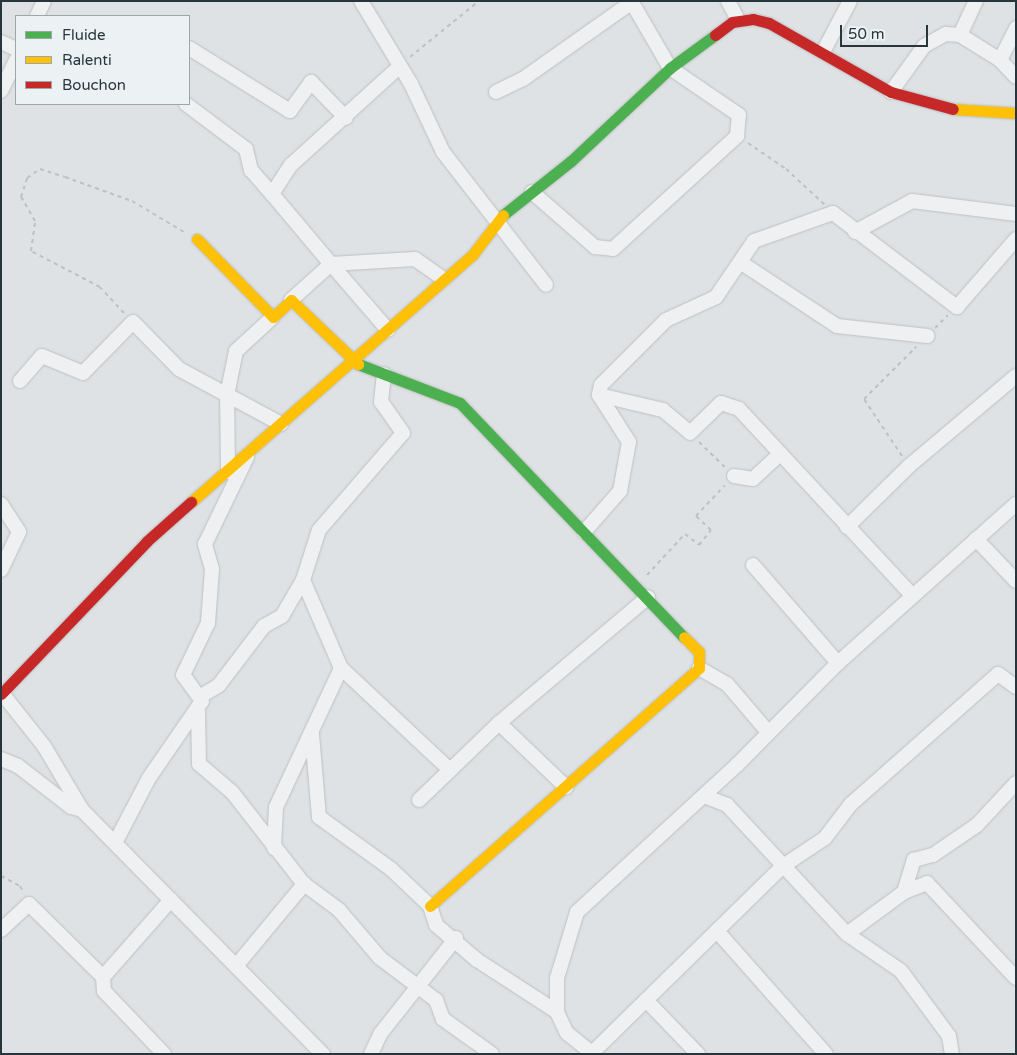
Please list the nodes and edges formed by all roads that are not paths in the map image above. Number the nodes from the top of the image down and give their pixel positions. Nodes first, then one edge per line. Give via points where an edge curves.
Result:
1 (44, 1) edge
2 (361, 1) edge
3 (631, 1) edge
4 (728, 1) edge
5 (850, 1) edge
6 (976, 1) edge
7 (37, 15) edge
8 (738, 20) junction
9 (1016, 28) edge
10 (960, 34) junction
11 (1, 42) edge
12 (15, 49) edge
13 (190, 49) edge
14 (823, 52) junction
15 (1000, 60) junction
16 (15, 62) edge
17 (399, 67) junction
18 (670, 68) junction
19 (1016, 76) edge
20 (1, 91) edge
21 (496, 92) dead end
22 (891, 92) junction
23 (187, 105) edge
24 (1016, 113) edge
25 (346, 118) junction
26 (532, 192) junction
27 (272, 194) junction
28 (1016, 214) edge
29 (499, 218) junction
30 (855, 232) junction
31 (197, 239) road end
32 (1016, 239) edge
33 (740, 262) junction
34 (331, 264) junction
35 (444, 279) junction
36 (546, 285) dead end
37 (291, 300) junction
38 (273, 317) junction
39 (388, 330) junction
40 (927, 336) road end
41 (352, 362) junction
42 (384, 374) junction
43 (1016, 376) edge
44 (20, 381) dead end
45 (227, 395) junction
46 (599, 395) junction
47 (281, 424) junction
48 (250, 453) junction
49 (780, 455) junction
50 (228, 472) junction
51 (734, 476) road end
52 (1, 504) edge
53 (1016, 504) edge
54 (847, 527) junction
55 (584, 532) junction
56 (976, 539) junction
57 (753, 565) dead end
58 (1, 570) edge
59 (303, 580) junction
60 (1016, 581) edge
61 (912, 595) junction
62 (648, 597) junction
63 (838, 663) junction
64 (341, 668) junction
65 (699, 668) junction
66 (1015, 684) edge
67 (2, 693) edge
68 (201, 696) junction
69 (198, 710) junction
70 (499, 723) junction
71 (768, 732) junction
72 (312, 734) junction
73 (1, 759) edge
74 (450, 770) junction
75 (1016, 783) edge
76 (566, 787) junction
77 (704, 796) junction
78 (419, 800) dead end
79 (82, 810) junction
80 (115, 843) junction
81 (274, 849) junction
82 (783, 866) junction
83 (304, 884) junction
84 (904, 892) junction
85 (171, 900) junction
86 (430, 906) junction
87 (1, 930) edge
88 (717, 931) junction
89 (847, 934) junction
90 (456, 938) junction
91 (236, 966) junction
92 (102, 977) junction
93 (1016, 978) edge
94 (419, 985) junction
95 (646, 1000) junction
96 (557, 1012) junction
97 (157, 1051) edge
98 (323, 1054) edge
99 (371, 1054) edge
100 (492, 1054) edge
101 (592, 1054) edge
102 (698, 1054) edge
103 (826, 1054) edge
104 (952, 1054) edge

1 - 7 street
2 - 17 street
3 - 18 street
3 - 21 street via 523,79
4 - 8 street
5 - 14 street
6 - 10 street
8 - 14 street via 770,23
8 - 18 street
9 - 15 street
10 - 15 street
10 - 22 street via 934,37
11 - 12 street
13 - 25 street via 290,111 311,82
14 - 22 street
15 - 19 street
16 - 20 street
17 - 25 street
17 - 29 street via 443,152
18 - 26 street
18 - 26 street via 739,115 737,136 613,249 595,247
22 - 24 street via 953,109
23 - 27 street via 246,149 251,170
25 - 27 street via 291,165
26 - 29 street
27 - 34 street
28 - 30 street via 912,201
29 - 35 street via 473,254
29 - 36 street
30 - 32 street via 957,307
30 - 33 street via 833,213 754,240
31 - 38 street
33 - 40 street via 837,326
33 - 46 street via 716,296 666,320 613,370
34 - 35 street via 415,259
34 - 37 street
34 - 39 street
35 - 39 street
37 - 38 street
37 - 41 street
38 - 45 street via 236,351
39 - 41 street
41 - 42 street
41 - 47 street
42 - 55 street via 460,403
42 - 59 street via 381,402 402,433 319,530
43 - 54 street via 909,466
44 - 45 street via 42,356 83,373 133,322 179,369
45 - 47 street
45 - 50 street
46 - 49 street via 664,410 690,433 721,403 739,409
46 - 55 street via 628,442 620,491
47 - 48 street
48 - 50 street
48 - 68 street via 204,544 212,570 208,623 183,675
49 - 51 street via 753,480
49 - 54 street
50 - 67 street via 147,541
52 - 58 street via 19,532
53 - 56 street
54 - 61 street
55 - 62 street
56 - 60 street
56 - 61 street
57 - 63 street
59 - 64 street
59 - 68 street via 282,616 264,626 219,685
61 - 63 street
62 - 65 street via 699,652
62 - 70 street
63 - 71 street
64 - 72 street
64 - 74 street
65 - 71 street via 727,684
65 - 76 street
66 - 82 street via 998,674 851,804 825,838
67 - 79 street via 44,746
68 - 69 street
69 - 80 street via 149,778
69 - 81 street via 200,764 232,792
70 - 74 street
70 - 76 street
71 - 77 street
72 - 81 street via 276,807
72 - 86 street via 319,817 391,869
73 - 79 street via 18,766 71,807
74 - 78 street
75 - 84 street via 977,825 933,855 914,860
76 - 86 street
77 - 82 street via 727,805
77 - 96 street via 577,912 557,978
79 - 80 street
80 - 85 street
81 - 83 street
82 - 88 street
82 - 89 street
83 - 91 street
83 - 94 street via 339,910 380,958
84 - 89 street
84 - 93 street via 927,884 932,887
85 - 91 street
85 - 92 street
86 - 90 street via 436,925
87 - 92 street via 29,904
88 - 95 street
88 - 103 street
89 - 104 street via 901,971 920,991 954,1044
90 - 94 street
90 - 96 street via 477,960
91 - 98 street
92 - 97 street via 104,992
94 - 99 street via 381,1033
94 - 100 street via 436,1000 444,1019
95 - 101 street
95 - 102 street
96 - 101 street via 567,1033

